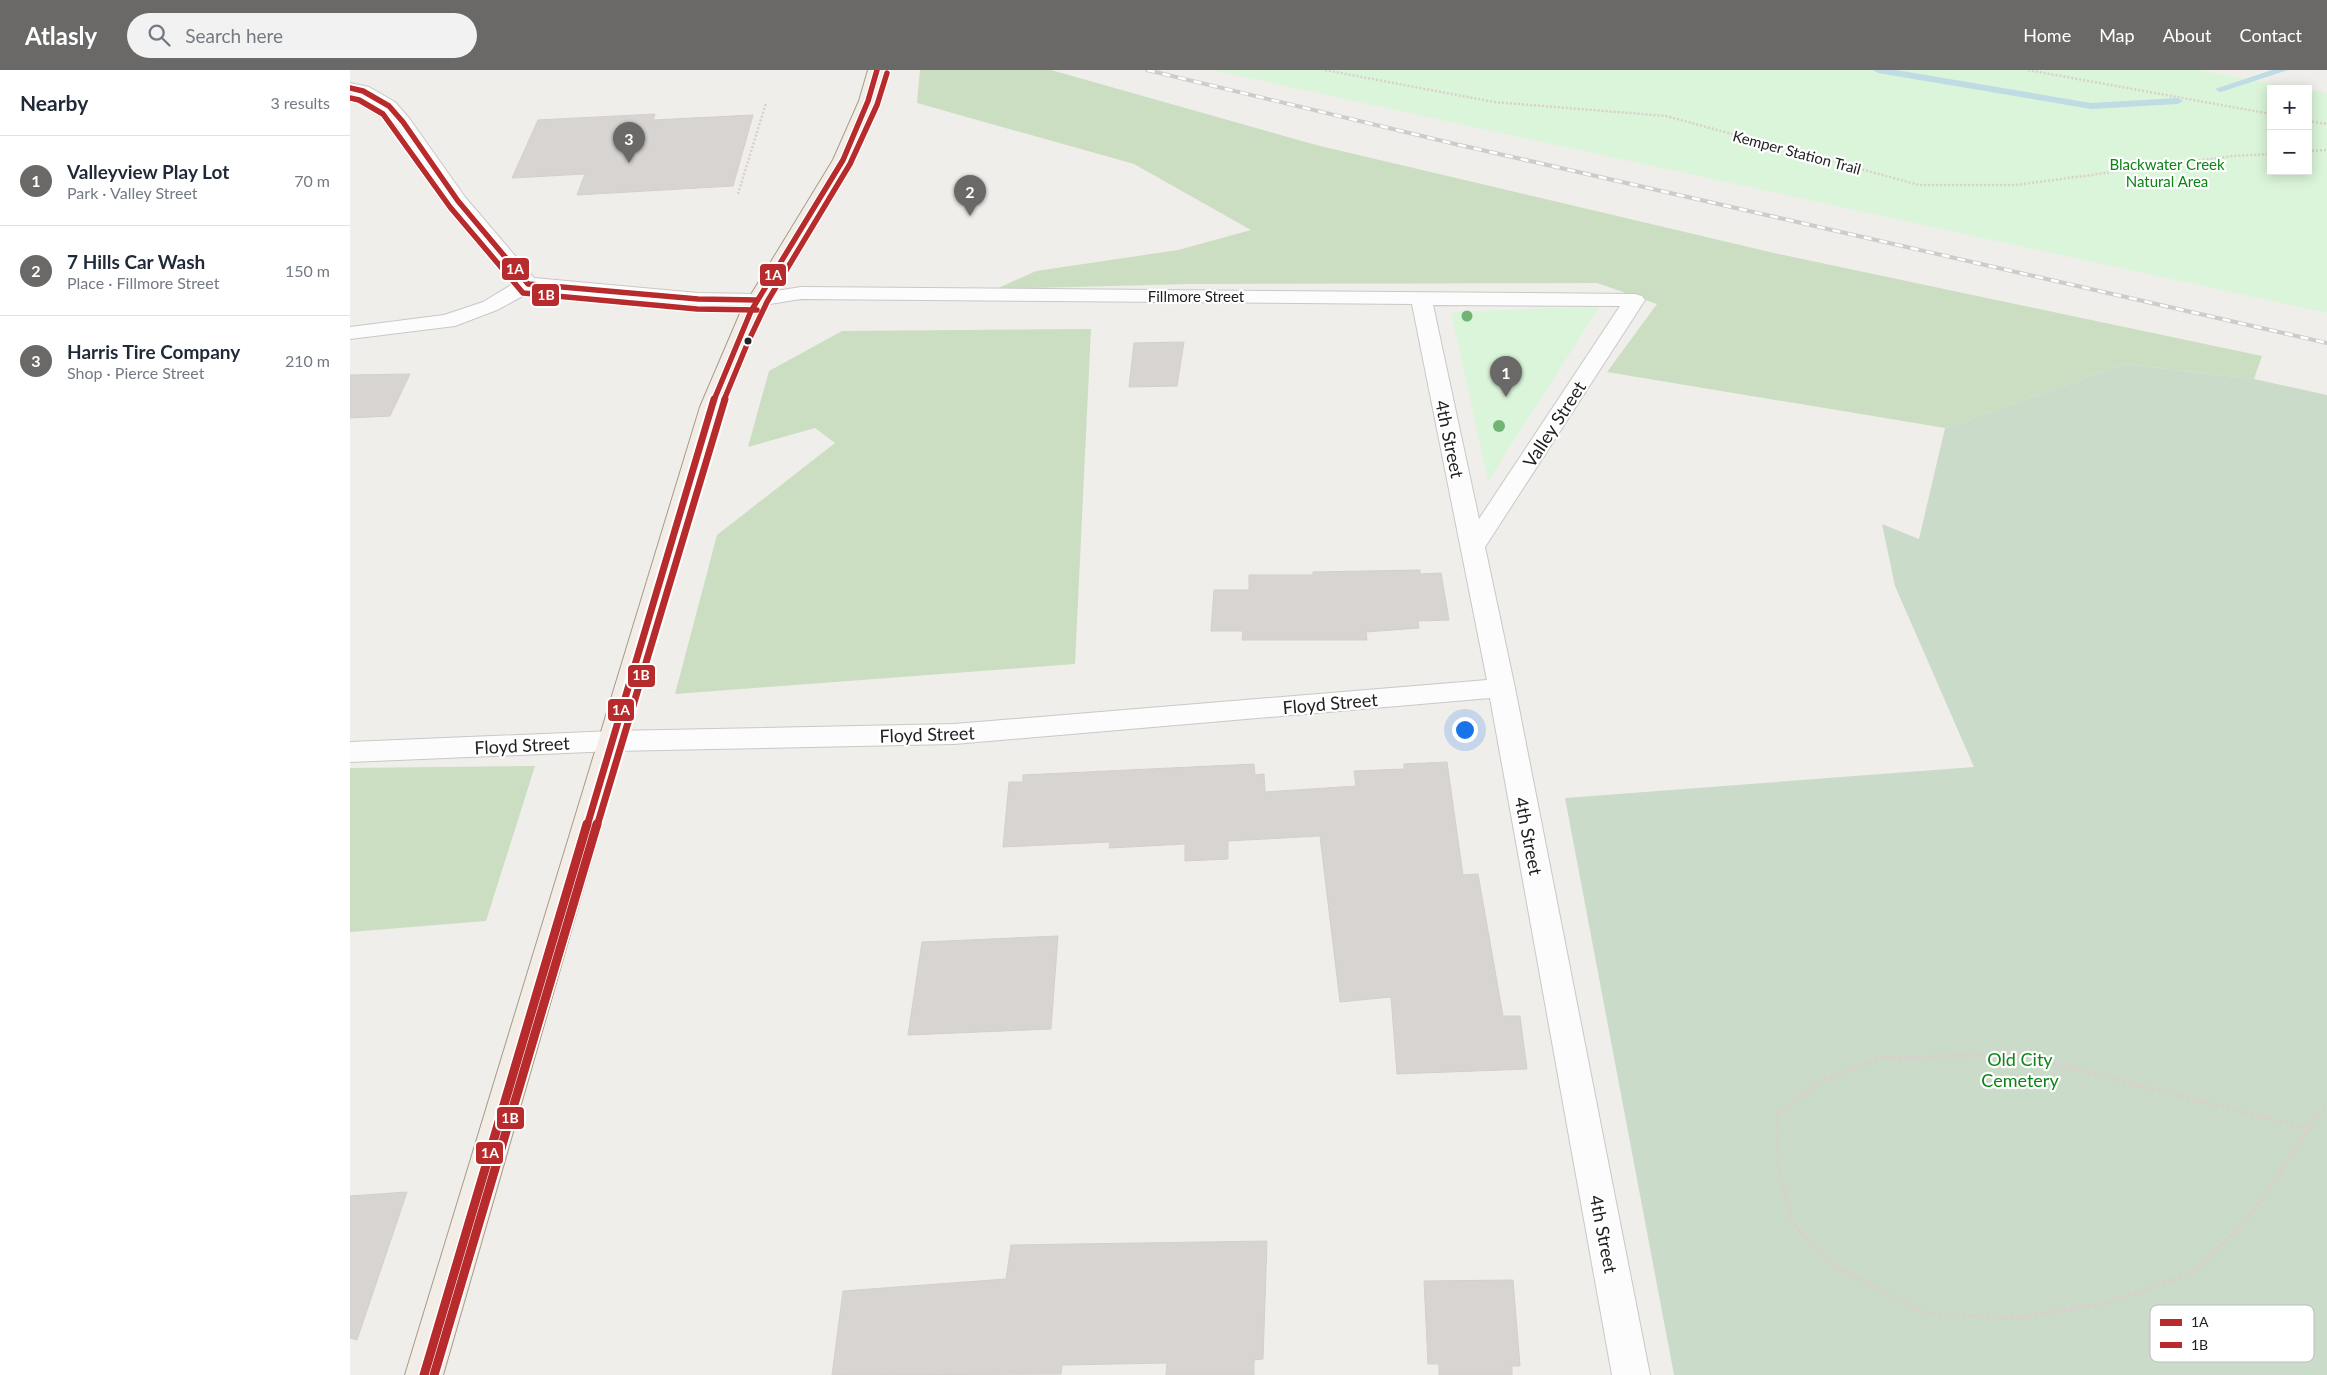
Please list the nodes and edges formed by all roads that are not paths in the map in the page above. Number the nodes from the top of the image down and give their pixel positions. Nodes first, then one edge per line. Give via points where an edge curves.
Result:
1 (876, 73) edge
2 (350, 88) edge
3 (528, 284) junction
4 (1421, 298) junction
5 (757, 300) junction
6 (1635, 300) joint
7 (350, 333) edge
8 (1472, 548) junction
9 (1502, 688) junction
10 (614, 741) junction
11 (350, 752) edge
12 (424, 1375) edge
13 (1630, 1375) edge

1 - 5 main road via 862,121 846,154
2 - 3 street via 389,106 458,201
3 - 5 street, Fillmore Street via 698,299
3 - 7 street via 490,306 447,320
4 - 5 street, Fillmore Street via 801,293
4 - 6 street, Fillmore Street
4 - 8 street, 4th Street
5 - 10 main road via 711,407
6 - 8 street, Valley Street
8 - 9 street, 4th Street
9 - 10 street, Floyd Street via 954,734
9 - 13 street, 4th Street
10 - 11 street, Floyd Street
10 - 12 main road

